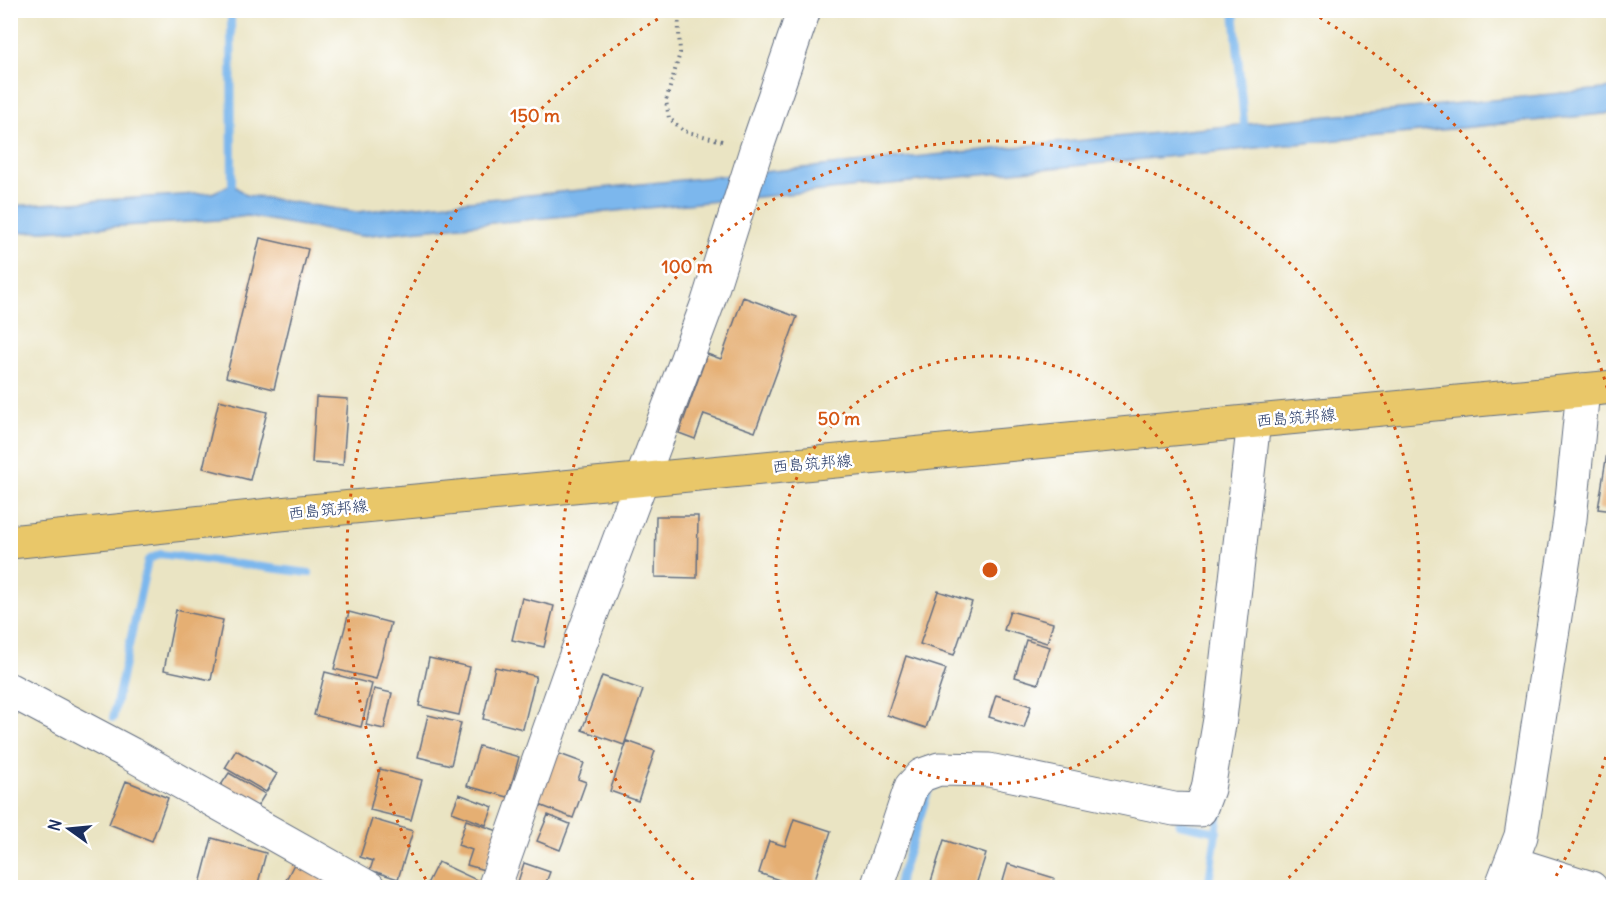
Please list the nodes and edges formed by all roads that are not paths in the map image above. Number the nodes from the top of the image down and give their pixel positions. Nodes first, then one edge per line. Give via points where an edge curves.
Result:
1 (804, 10) edge
2 (1598, 389) edge
3 (1254, 421) junction
4 (643, 479) junction
5 (10, 542) edge
6 (10, 690) edge
7 (1506, 875) edge
8 (369, 888) edge
9 (494, 888) edge
10 (877, 888) edge
11 (1591, 888) edge

1 - 4 street via 707,305
2 - 3 main road, 西島筑邦線
2 - 7 street via 1570,519 1521,836
3 - 4 main road, 西島筑邦線
3 - 10 street via 1220,719 1208,789 1200,810 1174,809 988,770 939,769 922,774 911,787
4 - 5 main road, 西島筑邦線
4 - 9 street
6 - 8 street
7 - 11 street

